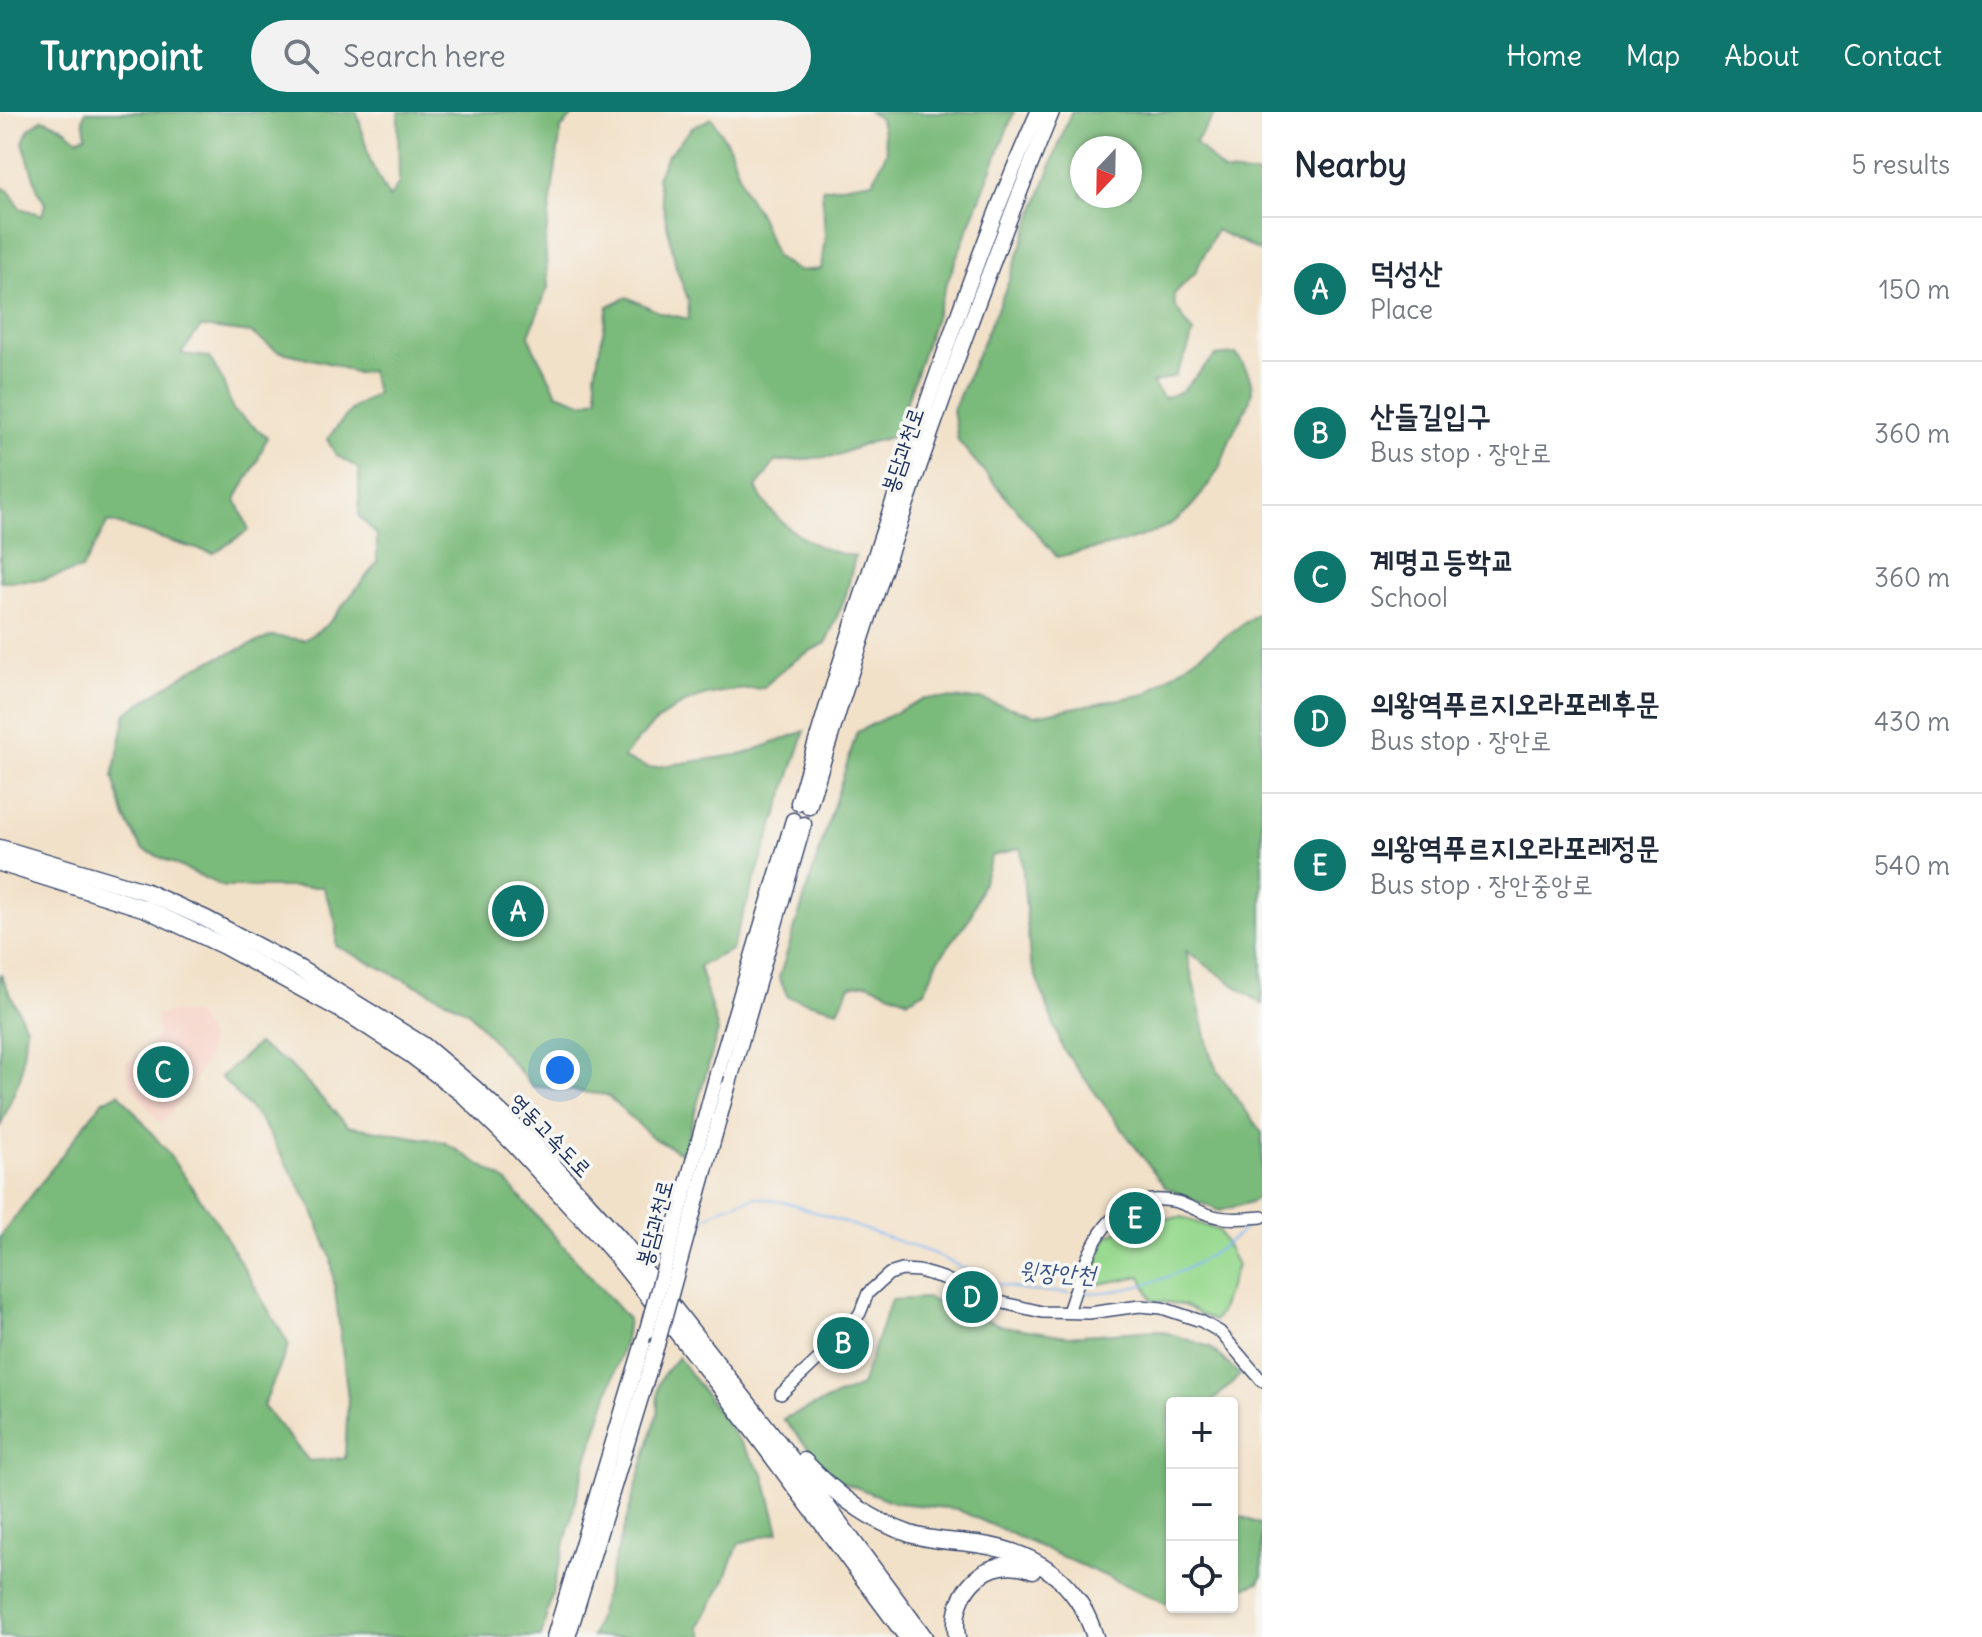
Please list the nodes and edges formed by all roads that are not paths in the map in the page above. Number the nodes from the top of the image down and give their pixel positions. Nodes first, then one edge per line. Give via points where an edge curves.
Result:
1 (1038, 112) edge
2 (1052, 112) edge
3 (0, 848) edge
4 (0, 863) edge
5 (1262, 1217) edge
6 (1069, 1308) junction
7 (1262, 1381) edge
8 (735, 1387) junction
9 (781, 1394) dead end
10 (871, 1586) junction
11 (554, 1637) edge
12 (568, 1637) edge
13 (897, 1637) edge
14 (907, 1637) edge
15 (924, 1637) edge
16 (957, 1637) edge
17 (1088, 1637) edge
18 (1095, 1637) edge

1 - 2 highway, 봉담과천로 via 967,288 834,679 803,805 980,294
3 - 8 highway, 영동고속도로 via 144,891 206,919 423,1045 533,1143 620,1239
4 - 10 highway, 영동고속도로 via 146,909 224,946 352,1016 464,1095 610,1248
5 - 6 street via 1216,1217 1164,1200 1116,1213 1098,1232
6 - 7 street via 1089,1313 1162,1308 1201,1321 1231,1342
6 - 9 street via 1018,1308 943,1278 902,1270 868,1293 844,1335
8 - 15 highway, 영동고속도로
8 - 18 highway via 856,1508 912,1534 978,1544 1033,1560 1076,1595
10 - 13 highway
10 - 14 highway, 영동고속도로
11 - 12 highway, 봉담과천로, bridge via 717,1074 798,822 657,1345
16 - 17 highway via 960,1600 990,1568 1010,1564 1052,1580 1070,1599

